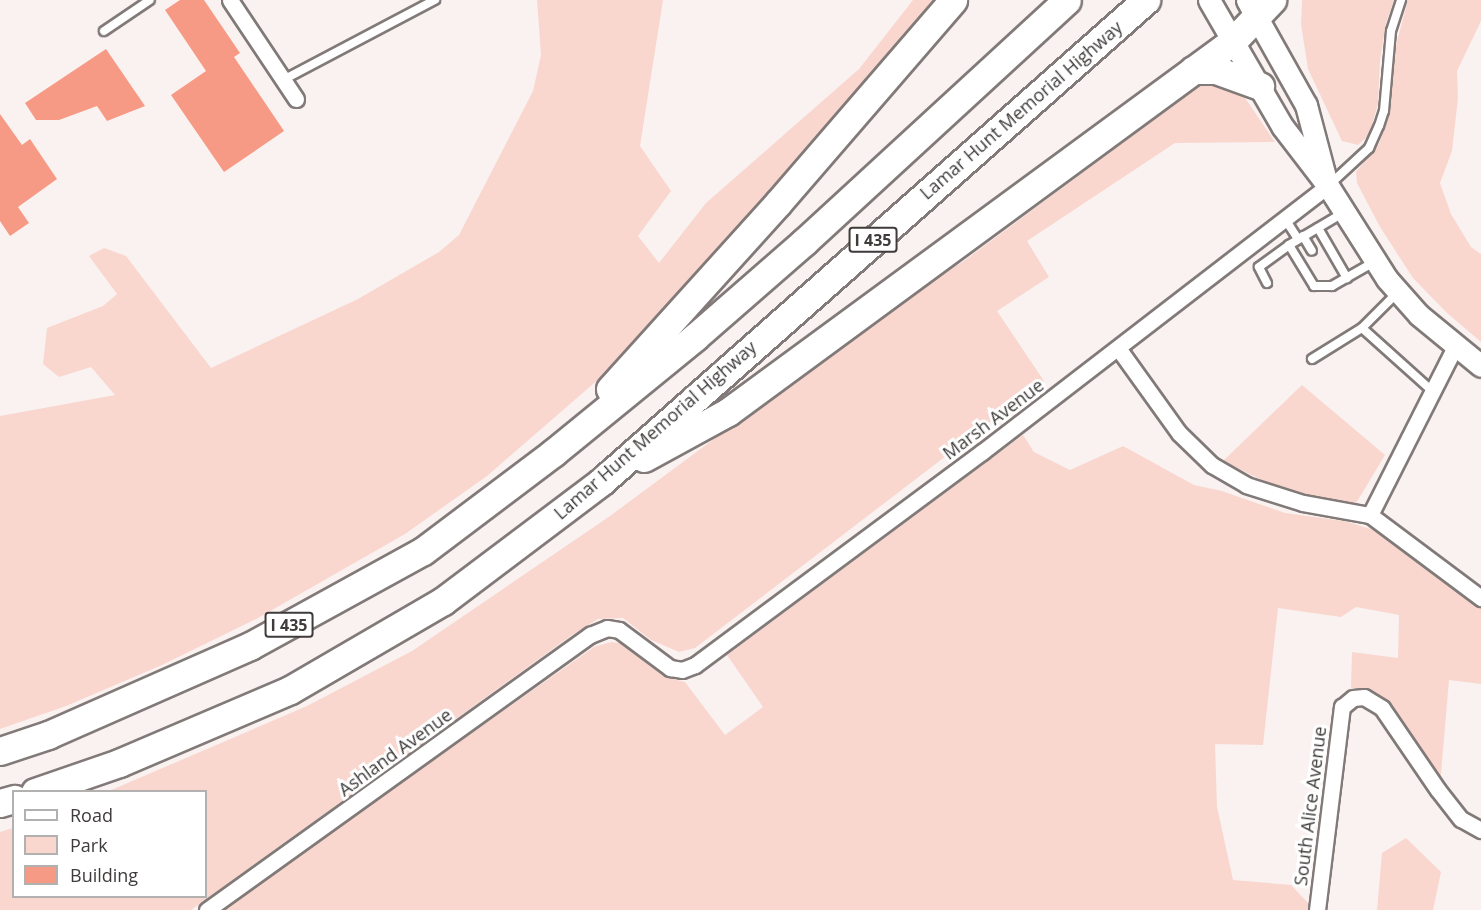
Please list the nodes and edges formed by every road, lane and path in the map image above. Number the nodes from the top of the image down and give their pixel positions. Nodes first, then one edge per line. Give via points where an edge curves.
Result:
1 (150, 0) edge
2 (230, 0) edge
3 (435, 0) edge
4 (952, 0) edge
5 (1067, 0) edge
6 (1146, 0) edge
7 (1209, 0) edge
8 (1401, 0) edge
9 (1259, 6) edge
10 (104, 32) dead end
11 (1233, 41) junction
12 (1193, 70) junction
13 (283, 80) junction
14 (1260, 86) junction
15 (296, 99) dead end
16 (1328, 186) junction
17 (1344, 212) junction
18 (1285, 219) junction
19 (1318, 228) junction
20 (1300, 238) junction
21 (1289, 245) junction
22 (1312, 251) dead end
23 (1375, 262) junction
24 (1326, 276) dead end
25 (1347, 278) junction
26 (1267, 283) dead end
27 (1332, 286) junction
28 (1398, 292) junction
29 (1362, 328) junction
30 (1455, 347) junction
31 (1118, 348) junction
32 (1312, 359) dead end
33 (1481, 366) edge
34 (1431, 390) junction
35 (553, 453) junction
36 (600, 482) junction
37 (1370, 515) junction
38 (1481, 598) edge
39 (607, 628) joint
40 (0, 751) edge
41 (41, 790) edge
42 (1481, 830) edge
43 (207, 910) edge
44 (1317, 910) edge

1 - 10 lane
2 - 13 street
3 - 13 lane
4 - 35 highway
5 - 35 highway, I 435 via 804,242
6 - 36 highway, Lamar Hunt Memorial Highway / I 435
7 - 11 main road
8 - 16 lane via 1391,30 1384,111 1379,126 1369,148
9 - 11 highway
9 - 16 main road via 1306,105
11 - 12 highway
11 - 14 main road
12 - 14 highway via 1216,70
12 - 36 highway via 728,412
13 - 15 street
14 - 16 main road via 1282,126
16 - 17 main road
16 - 18 street, Marsh Avenue
17 - 19 lane
17 - 23 main road
18 - 20 lane
18 - 31 street, Marsh Avenue
19 - 20 lane
19 - 25 lane
20 - 21 lane
20 - 22 lane
21 - 26 lane via 1259,267
21 - 27 lane via 1314,286
23 - 25 lane
23 - 28 main road
24 - 27 lane
25 - 27 lane
28 - 29 lane
28 - 30 main road
29 - 32 lane
29 - 34 lane
30 - 33 main road
30 - 34 street
31 - 37 street via 1179,433 1212,465 1246,485 1303,503
31 - 39 street, Marsh Avenue via 695,664 675,669 619,630
34 - 37 street
35 - 40 highway, I 435 via 423,551 250,646 48,735
36 - 41 highway, Lamar Hunt Memorial Highway / I 435 via 443,601 290,690 119,763
37 - 38 street
39 - 43 street, Ashland Avenue via 590,635
42 - 44 street, South Alice Avenue via 1461,819 1443,798 1382,708 1364,697 1353,698 1342,707

